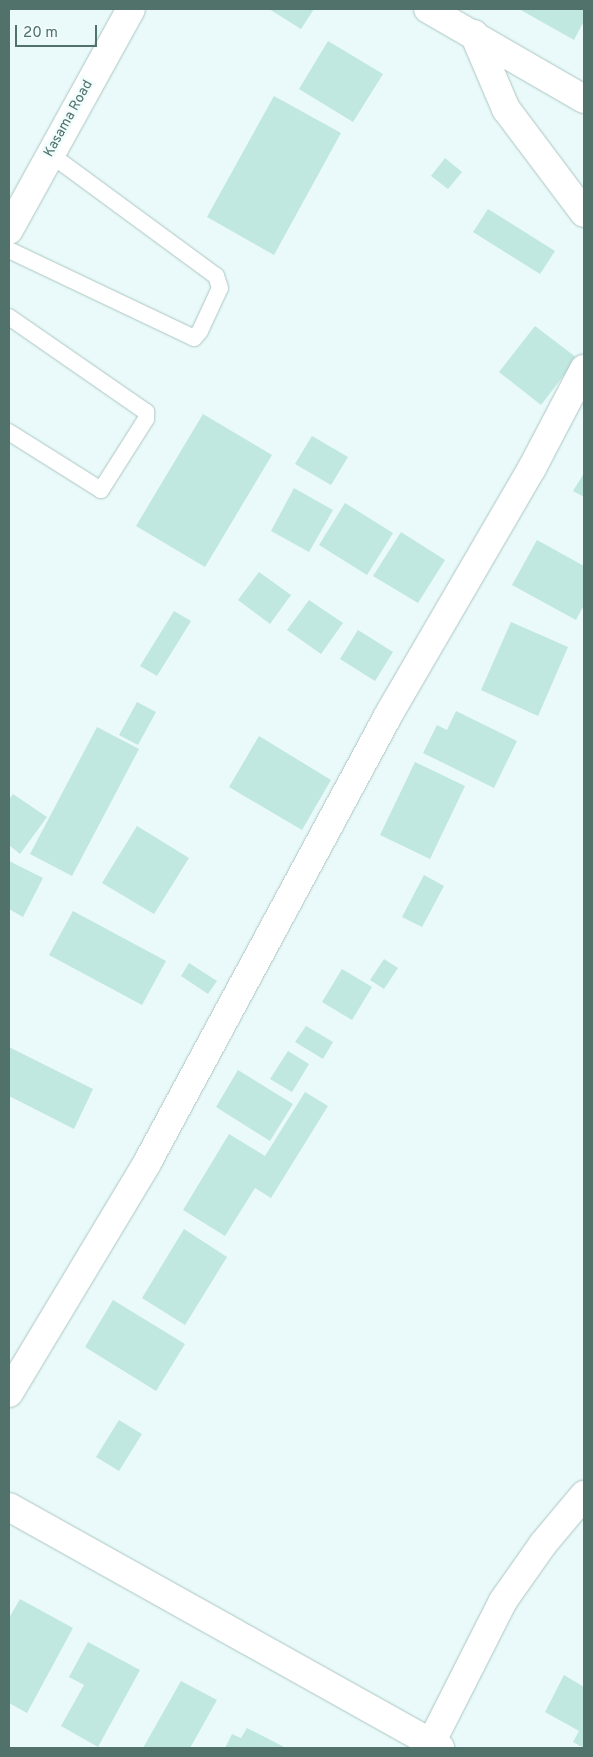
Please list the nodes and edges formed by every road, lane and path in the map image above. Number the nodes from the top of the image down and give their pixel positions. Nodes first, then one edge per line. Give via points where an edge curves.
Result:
1 (131, 9) edge
2 (428, 9) edge
3 (474, 34) junction
4 (584, 99) edge
5 (50, 154) junction
6 (584, 213) edge
7 (9, 230) edge
8 (9, 250) edge
9 (9, 316) edge
10 (584, 369) edge
11 (9, 432) edge
12 (9, 1393) edge
13 (584, 1495) edge
14 (9, 1507) edge
15 (435, 1746) edge

1 - 5 street, Kasama Road
2 - 3 street
3 - 4 street
3 - 6 street via 506,109
5 - 7 street, Kasama Road
5 - 8 lane via 216,276 220,288 194,338
9 - 11 lane via 146,412 146,419 101,490
10 - 12 street via 532,468 390,712 147,1163
13 - 15 street via 543,1544 503,1601
14 - 15 street

